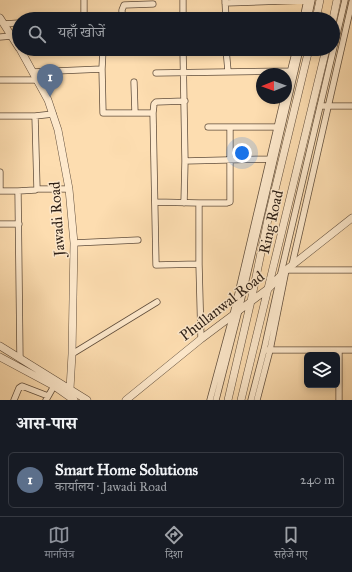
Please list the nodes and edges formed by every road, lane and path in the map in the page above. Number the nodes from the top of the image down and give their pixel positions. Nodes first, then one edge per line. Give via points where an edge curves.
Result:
1 (84, 0) edge
2 (183, 0) edge
3 (310, 0) edge
4 (320, 0) edge
5 (337, 0) edge
6 (225, 1) edge
7 (274, 1) edge
8 (344, 3) edge
9 (153, 4) dead end
10 (352, 4) edge
11 (84, 12) edge
12 (122, 12) edge
13 (183, 12) edge
14 (226, 12) edge
15 (306, 12) edge
16 (309, 12) edge
17 (317, 12) edge
18 (334, 12) edge
19 (2, 21) edge
20 (340, 21) edge
21 (12, 22) edge
22 (12, 36) joint
23 (0, 37) edge
24 (340, 52) edge
25 (24, 56) edge
26 (103, 56) edge
27 (183, 56) edge
28 (227, 56) edge
29 (295, 56) edge
30 (298, 56) edge
31 (307, 56) edge
32 (324, 56) edge
33 (332, 56) joint
34 (339, 56) joint
35 (102, 69) junction
36 (228, 71) junction
37 (293, 71) junction
38 (33, 72) junction
39 (183, 72) junction
40 (156, 73) dead end
41 (0, 80) edge
42 (37, 80) junction
43 (134, 82) dead end
44 (185, 101) junction
45 (283, 104) edge
46 (320, 106) junction
47 (328, 106) junction
48 (352, 106) edge
49 (153, 112) junction
50 (135, 113) junction
51 (53, 114) junction
52 (0, 116) edge
53 (36, 116) junction
54 (208, 127) dead end
55 (277, 127) junction
56 (230, 128) junction
57 (230, 159) junction
58 (270, 159) junction
59 (185, 161) junction
60 (0, 172) edge
61 (37, 189) junction
62 (69, 189) junction
63 (0, 191) edge
64 (18, 191) junction
65 (155, 202) junction
66 (184, 203) junction
67 (199, 203) junction
68 (352, 218) edge
69 (0, 224) edge
70 (19, 224) junction
71 (138, 240) dead end
72 (74, 243) junction
73 (199, 264) junction
74 (292, 265) junction
75 (286, 270) junction
76 (352, 270) edge
77 (280, 277) junction
78 (269, 288) junction
79 (251, 301) junction
80 (157, 302) dead end
81 (236, 313) junction
82 (201, 339) junction
83 (0, 346) edge
84 (267, 350) junction
85 (339, 350) junction
86 (352, 350) edge
87 (72, 354) junction
88 (0, 357) edge
89 (20, 358) junction
90 (54, 386) junction
91 (68, 392) junction
92 (47, 398) edge
93 (14, 400) edge
94 (74, 400) edge
95 (87, 400) edge
96 (126, 400) edge
97 (210, 400) edge
98 (216, 400) edge
99 (228, 400) edge
100 (241, 400) edge
101 (251, 400) edge
102 (257, 400) edge
103 (339, 400) edge

1 - 11 street
2 - 13 street
3 - 7 street
3 - 15 street
3 - 16 street
4 - 17 street
5 - 18 street
6 - 7 street
6 - 14 street
8 - 10 street
8 - 20 street
9 - 12 street via 124,5
10 - 24 street
19 - 21 street
19 - 22 street, Jawadi Road
22 - 23 street
25 - 38 street, Jawadi Road
26 - 35 street
27 - 39 street
28 - 36 street
29 - 37 street
30 - 37 street
31 - 79 street via 268,218
32 - 78 street, Ring Road
33 - 34 street
33 - 46 street
34 - 47 street
35 - 38 street
35 - 50 street via 103,113
36 - 37 street
36 - 39 street
37 - 81 street
38 - 42 street, Jawadi Road
39 - 40 street
39 - 44 street
41 - 42 street
42 - 51 street, Jawadi Road
43 - 50 street
44 - 49 street via 156,102
44 - 59 street
45 - 55 street
46 - 47 street
46 - 77 street
47 - 48 street
47 - 74 street
49 - 50 street
49 - 65 street
51 - 53 street
51 - 62 street, Jawadi Road
52 - 53 street
53 - 61 street
54 - 56 street
55 - 56 street
55 - 58 street
56 - 57 street
57 - 58 street
57 - 59 street
57 - 67 street via 230,202
58 - 81 street
59 - 66 street
60 - 63 street
61 - 62 street
61 - 64 street
62 - 72 street, Jawadi Road
63 - 64 street
64 - 70 street
65 - 66 street
65 - 73 street via 156,265
66 - 67 street
67 - 73 street
68 - 74 street, Phullanwal Road
69 - 70 street
70 - 89 street
71 - 72 street
72 - 87 street, Jawadi Road
73 - 82 street
74 - 75 street, Phullanwal Road
75 - 76 street
75 - 77 street, Phullanwal Road
75 - 84 street
77 - 78 street, Phullanwal Road
77 - 84 street
78 - 79 street, Phullanwal Road
78 - 100 street, Ring Road
79 - 81 street, Phullanwal Road
79 - 99 street
80 - 87 street
81 - 82 street, Phullanwal Road
81 - 97 street
81 - 98 street
82 - 96 street, Phullanwal Road
83 - 89 street
84 - 85 street
84 - 101 street
84 - 102 street
85 - 86 street
85 - 103 street
87 - 91 street, Jawadi Road
88 - 90 street
89 - 91 street
90 - 91 street
90 - 92 street
91 - 94 street
91 - 95 street
92 - 93 street via 22,386

